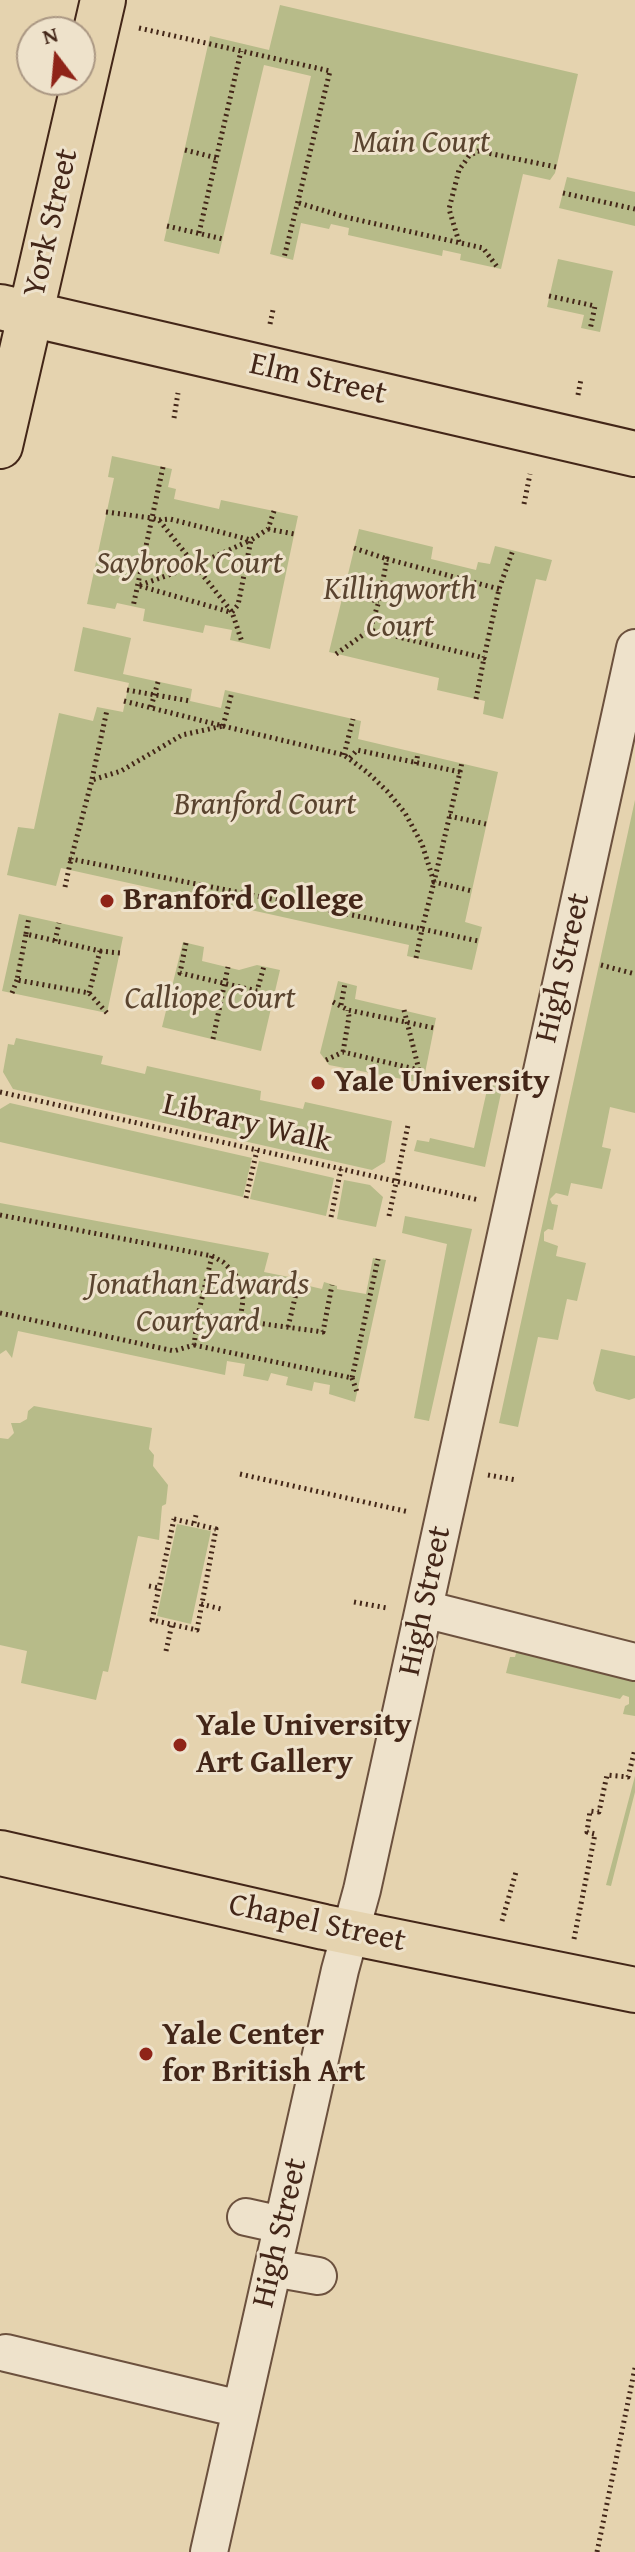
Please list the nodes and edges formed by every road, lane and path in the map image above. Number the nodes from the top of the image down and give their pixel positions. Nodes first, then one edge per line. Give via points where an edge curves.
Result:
1 (103, 0) edge
2 (139, 28) dead end
3 (241, 51) junction
4 (185, 150) dead end
5 (217, 158) junction
6 (556, 167) dead end
7 (563, 193) dead end
8 (299, 203) junction
9 (635, 209) edge
10 (167, 226) dead end
11 (199, 233) junction
12 (223, 239) dead end
13 (460, 243) junction
14 (284, 258) dead end
15 (498, 268) dead end
16 (549, 296) dead end
17 (16, 310) edge
18 (273, 310) dead end
19 (270, 324) dead end
20 (590, 330) dead end
21 (581, 379) dead end
22 (178, 393) dead end
23 (578, 395) dead end
24 (174, 418) dead end
25 (0, 446) edge
26 (635, 454) edge
27 (163, 467) dead end
28 (530, 474) dead end
29 (524, 504) dead end
30 (274, 511) dead end
31 (106, 512) dead end
32 (152, 518) junction
33 (159, 520) junction
34 (268, 529) junction
35 (294, 534) dead end
36 (251, 540) junction
37 (354, 548) dead end
38 (513, 550) dead end
39 (387, 559) junction
40 (194, 566) junction
41 (139, 585) junction
42 (499, 589) junction
43 (343, 595) dead end
44 (379, 601) junction
45 (133, 607) dead end
46 (232, 612) junction
47 (370, 630) junction
48 (242, 642) dead end
49 (635, 648) edge
50 (336, 654) dead end
51 (484, 658) junction
52 (158, 682) dead end
53 (127, 690) dead end
54 (232, 692) dead end
55 (154, 696) junction
56 (476, 699) dead end
57 (124, 701) dead end
58 (190, 701) dead end
59 (151, 707) junction
60 (107, 710) dead end
61 (353, 719) dead end
62 (223, 726) junction
63 (418, 753) dead end
64 (347, 757) junction
65 (462, 762) dead end
66 (416, 764) junction
67 (460, 772) junction
68 (92, 780) junction
69 (449, 816) junction
70 (486, 824) dead end
71 (71, 859) junction
72 (434, 882) junction
73 (65, 887) dead end
74 (472, 891) dead end
75 (243, 893) junction
76 (239, 907) dead end
77 (29, 917) dead end
78 (59, 923) dead end
79 (422, 929) junction
80 (26, 934) junction
81 (55, 941) junction
82 (478, 941) dead end
83 (186, 943) dead end
84 (100, 951) junction
85 (120, 953) dead end
86 (416, 958) dead end
87 (593, 963) dead end
88 (264, 966) dead end
89 (228, 967) dead end
90 (635, 974) edge
91 (17, 980) junction
92 (224, 983) junction
93 (345, 983) dead end
94 (12, 993) dead end
95 (89, 993) junction
96 (333, 1002) dead end
97 (341, 1006) junction
98 (348, 1010) junction
99 (404, 1010) dead end
100 (107, 1013) dead end
101 (405, 1022) junction
102 (434, 1028) dead end
103 (213, 1039) dead end
104 (343, 1052) junction
105 (326, 1060) dead end
106 (419, 1070) junction
107 (418, 1081) dead end
108 (0, 1092) edge
109 (408, 1125) dead end
110 (257, 1150) junction
111 (341, 1169) junction
112 (397, 1182) junction
113 (246, 1198) dead end
114 (484, 1201) dead end
115 (0, 1215) edge
116 (389, 1216) dead end
117 (331, 1217) dead end
118 (212, 1256) junction
119 (378, 1259) dead end
120 (300, 1277) dead end
121 (332, 1285) dead end
122 (0, 1313) edge
123 (198, 1315) junction
124 (240, 1321) junction
125 (288, 1327) junction
126 (194, 1345) junction
127 (352, 1378) junction
128 (357, 1392) dead end
129 (240, 1474) dead end
130 (479, 1474) dead end
131 (516, 1480) dead end
132 (418, 1514) dead end
133 (196, 1515) dead end
134 (194, 1523) junction
135 (149, 1586) dead end
136 (159, 1588) junction
137 (354, 1602) dead end
138 (201, 1604) junction
139 (221, 1609) dead end
140 (410, 1609) junction
141 (172, 1624) junction
142 (166, 1651) dead end
143 (635, 1662) edge
144 (635, 1749) edge
145 (0, 1853) edge
146 (516, 1872) dead end
147 (502, 1921) dead end
148 (350, 1932) junction
149 (574, 1940) dead end
150 (635, 1990) edge
151 (246, 2217) dead end
152 (282, 2225) junction
153 (273, 2268) junction
154 (318, 2276) dead end
155 (6, 2353) dead end
156 (635, 2368) edge
157 (240, 2409) junction
158 (209, 2552) edge
159 (597, 2552) edge

1 - 17 main road, York Street
2 - 3 path
3 - 5 path
3 - 8 path via 330,71
4 - 5 path
5 - 11 path
6 - 13 path via 478,151 469,156 459,170 449,209
7 - 9 path
8 - 13 path
8 - 14 path
10 - 11 path
11 - 12 path
13 - 15 path via 483,248
16 - 20 path via 595,306
17 - 25 main road, York Street
17 - 26 main road, Elm Street
18 - 19 path
21 - 23 path
22 - 24 path
27 - 32 path
28 - 29 path
30 - 34 path
31 - 32 path
32 - 33 path
32 - 41 path
33 - 36 path
33 - 40 path
34 - 35 path
34 - 36 path
36 - 40 path
36 - 46 path via 238,605
37 - 39 path
38 - 42 path
39 - 42 path
39 - 44 path
40 - 41 path
40 - 46 path
41 - 45 path
41 - 46 path
42 - 51 path
43 - 44 path
44 - 47 path
46 - 48 path
47 - 50 path
47 - 51 path
49 - 140 street, High Street
51 - 56 path
52 - 55 path
53 - 55 path
54 - 62 path
55 - 58 path
55 - 59 path
57 - 59 path
59 - 62 path
60 - 68 path
61 - 64 path
62 - 64 path
62 - 68 path via 182,735 121,771
63 - 66 path
64 - 66 path via 357,750
64 - 72 path via 405,813
65 - 67 path
66 - 67 path
67 - 69 path
68 - 71 path
69 - 70 path
69 - 72 path
71 - 73 path
71 - 75 path
72 - 74 path
72 - 79 path
75 - 76 path
75 - 79 path
77 - 80 path
78 - 81 path
79 - 82 path
79 - 86 path
80 - 81 path
80 - 91 path
81 - 84 path
83 - 92 path via 180,973
84 - 85 path
84 - 95 path
87 - 90 path
88 - 92 path via 257,991
89 - 92 path
91 - 94 path
91 - 95 path
92 - 103 path
93 - 97 path
95 - 100 path
96 - 97 path
97 - 98 path
98 - 101 path
98 - 104 path
99 - 101 path
101 - 102 path
101 - 106 path
104 - 105 path
104 - 106 path
106 - 107 path
108 - 110 path, Library Walk
109 - 112 path
110 - 111 path, Library Walk
110 - 113 path
111 - 112 path, Library Walk
111 - 117 path
112 - 114 path, Library Walk
112 - 116 path
115 - 118 path
118 - 123 path
118 - 124 path via 235,1274 241,1286
119 - 127 path
120 - 125 path
121 - 125 path via 323,1332
122 - 126 path via 174,1351
123 - 124 path
123 - 126 path
124 - 125 path
126 - 127 path
127 - 128 path
129 - 132 path
130 - 131 path
133 - 134 path
134 - 136 path via 174,1519
134 - 138 path via 216,1529
135 - 136 path
136 - 141 path via 152,1620
137 - 140 path
138 - 139 path
138 - 141 path via 197,1630
140 - 143 street
140 - 148 street, High Street
141 - 142 path
144 - 149 path via 628,1777 607,1775 599,1812 590,1811 587,1832 595,1834 594,1845
145 - 148 main road, Chapel Street
146 - 147 path
148 - 150 main road, Chapel Street
148 - 152 street, High Street
151 - 152 street
152 - 153 street, High Street
153 - 154 street
153 - 157 street, High Street
155 - 157 street
156 - 159 path
157 - 158 street, High Street

